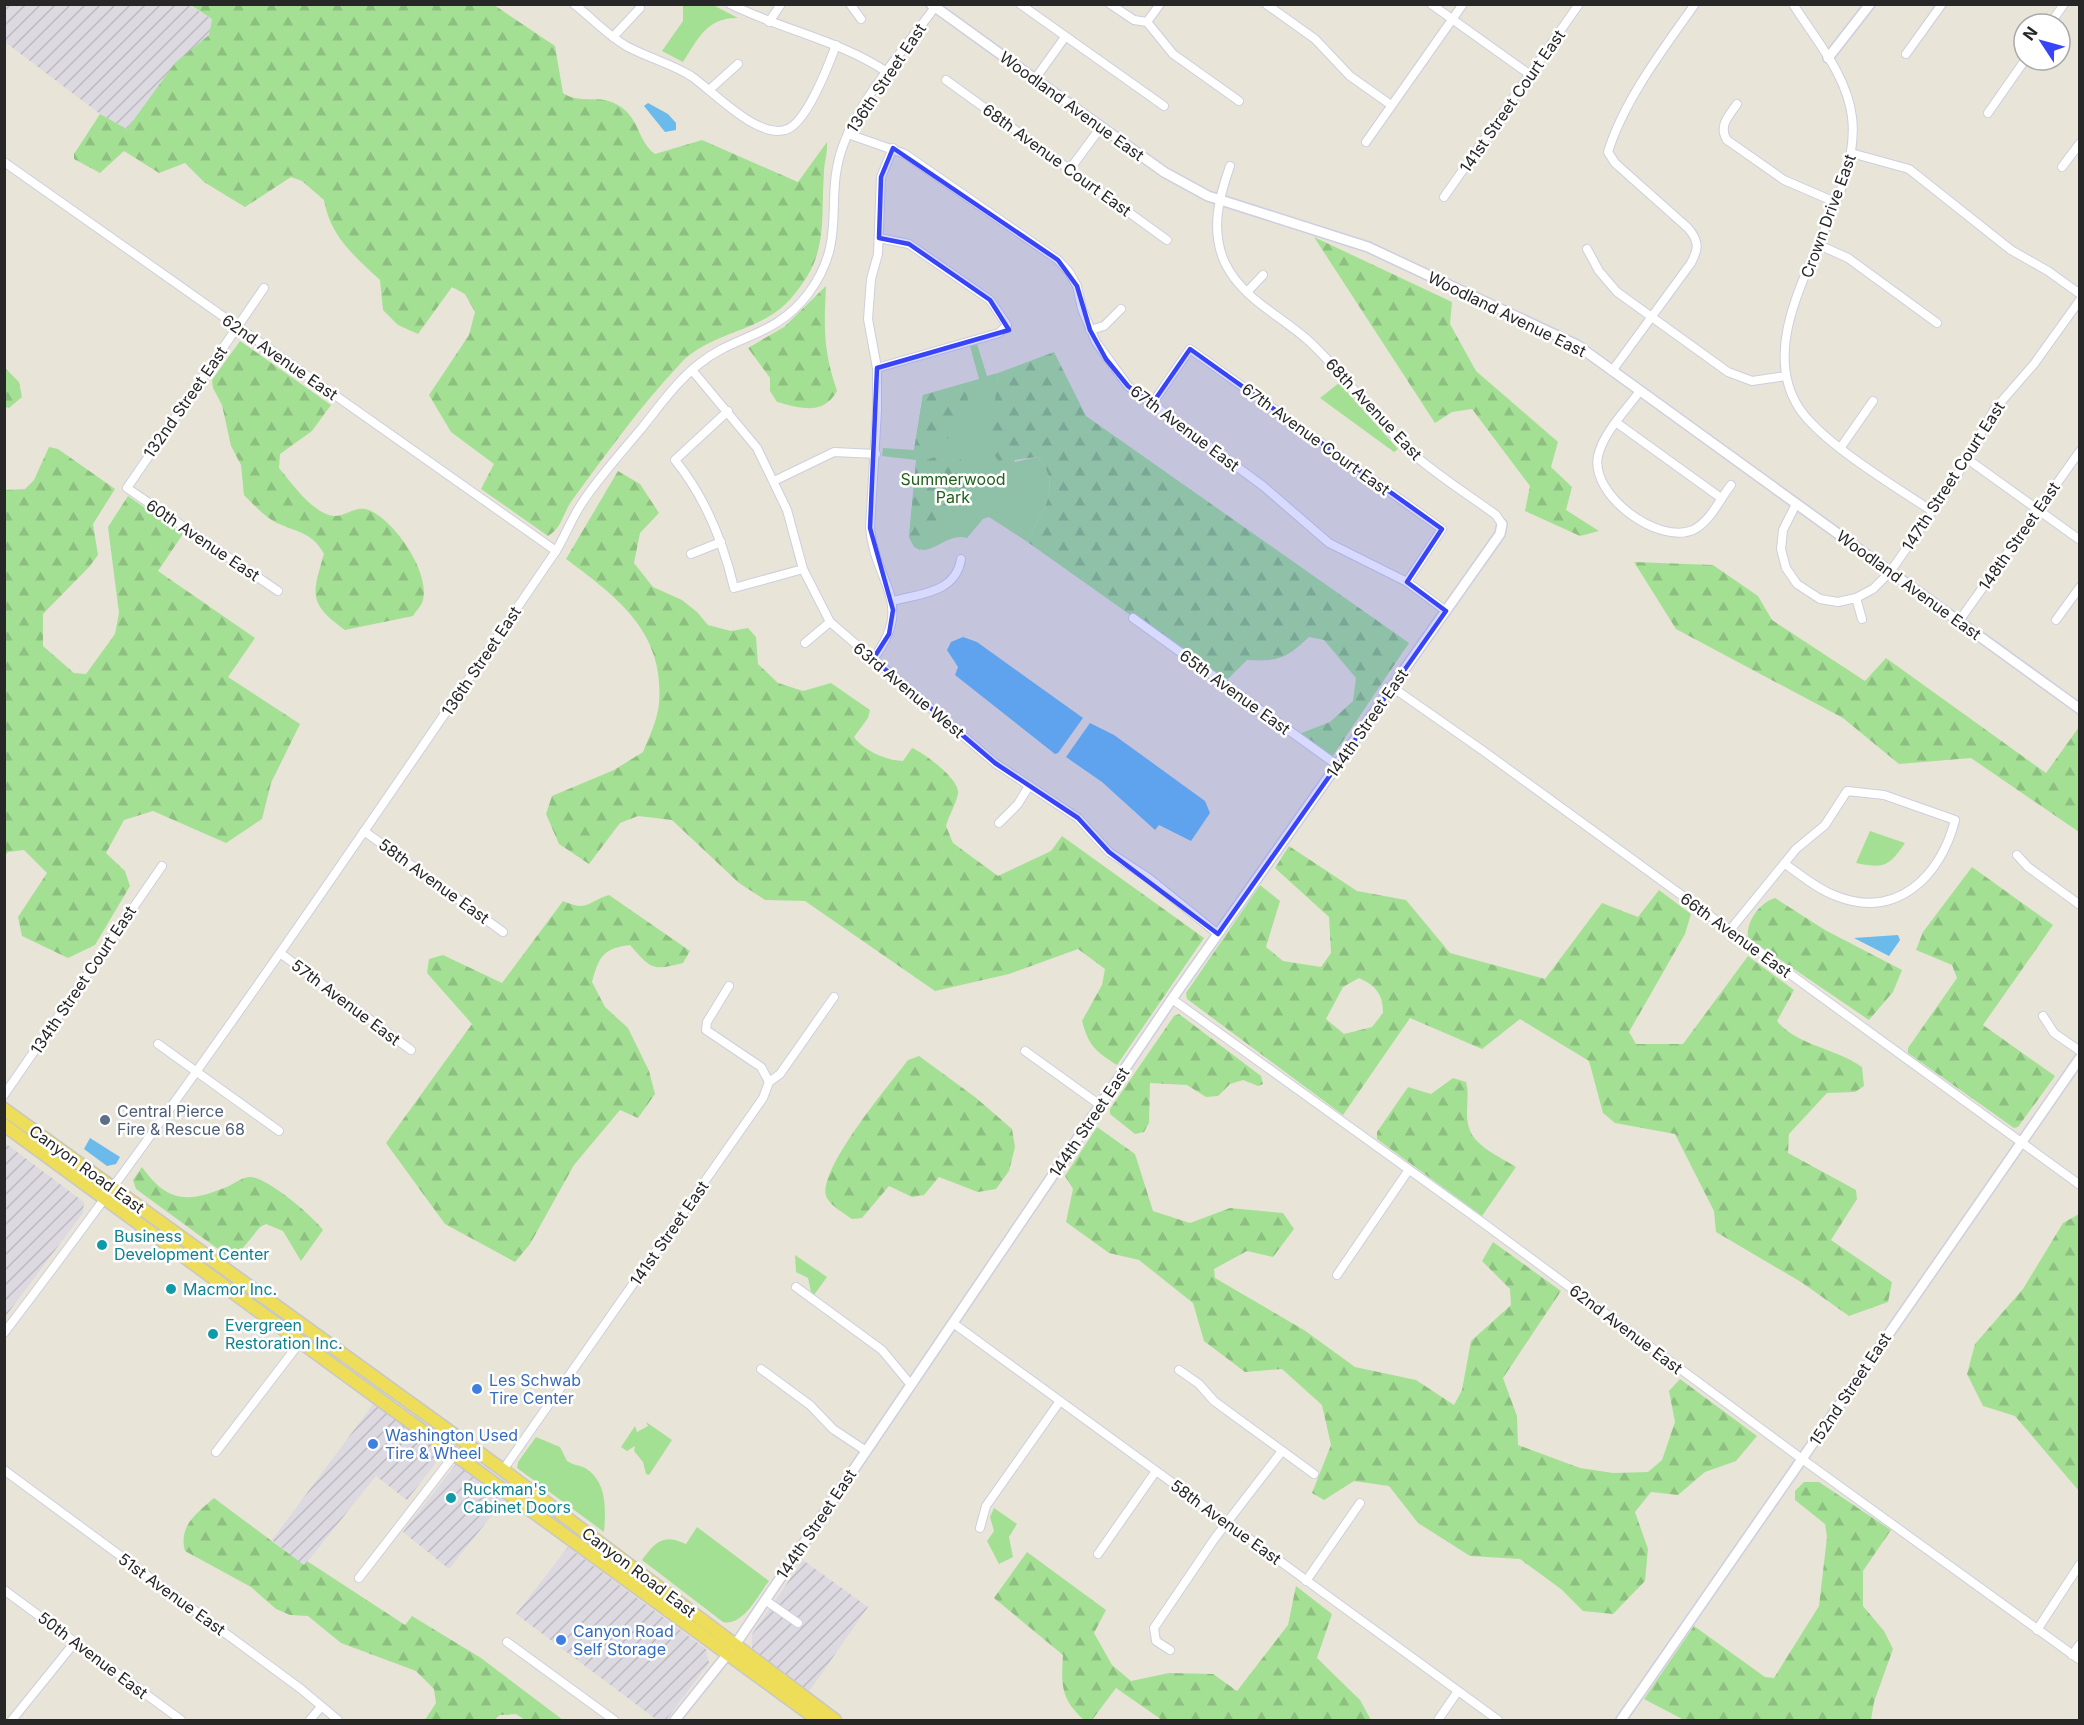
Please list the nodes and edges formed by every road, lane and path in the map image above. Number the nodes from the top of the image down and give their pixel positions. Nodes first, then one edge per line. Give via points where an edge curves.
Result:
1 (574, 4) edge
2 (730, 4) edge
3 (781, 4) edge
4 (850, 4) edge
5 (1020, 4) edge
6 (1110, 4) edge
7 (1160, 4) edge
8 (1266, 4) edge
9 (1431, 4) edge
10 (1463, 4) edge
11 (1579, 4) edge
12 (1695, 4) edge
13 (1793, 4) edge
14 (1870, 4) edge
15 (1941, 4) edge
16 (933, 6) edge
17 (640, 8) dead end
18 (861, 19) dead end
19 (1452, 20) junction
20 (769, 22) junction
21 (1147, 22) junction
22 (613, 37) junction
23 (1065, 37) junction
24 (836, 45) junction
25 (1906, 54) dead end
26 (1828, 58) junction
27 (738, 64) dead end
28 (887, 72) junction
29 (2017, 72) edge
30 (1529, 74) junction
31 (1035, 79) junction
32 (946, 80) dead end
33 (710, 90) junction
34 (1239, 101) dead end
35 (1737, 104) dead end
36 (1391, 105) junction
37 (1164, 106) dead end
38 (1988, 113) dead end
39 (1101, 127) junction
40 (848, 134) junction
41 (1366, 141) dead end
42 (2079, 143) edge
43 (893, 148) junction
44 (1851, 153) junction
45 (4, 162) edge
46 (1230, 166) dead end
47 (2062, 167) dead end
48 (1070, 169) junction
49 (1444, 198) dead end
50 (1219, 199) junction
51 (1835, 202) junction
52 (879, 238) junction
53 (1167, 240) dead end
54 (1818, 245) junction
55 (1587, 249) dead end
56 (1263, 275) dead end
57 (264, 288) dead end
58 (1246, 292) junction
59 (2079, 294) edge
60 (2079, 300) edge
61 (1121, 309) dead end
62 (1652, 317) junction
63 (1937, 323) dead end
64 (237, 326) junction
65 (1090, 330) junction
66 (877, 368) junction
67 (692, 370) junction
68 (1612, 371) junction
69 (1786, 376) junction
70 (1640, 391) junction
71 (1873, 401) dead end
72 (1152, 404) junction
73 (728, 411) junction
74 (1617, 423) junction
75 (1841, 447) junction
76 (2079, 451) edge
77 (876, 454) junction
78 (1966, 459) junction
79 (774, 481) junction
80 (1731, 485) dead end
81 (127, 488) joint
82 (1721, 498) junction
83 (1796, 504) junction
84 (2037, 509) junction
85 (1932, 511) junction
86 (1502, 524) joint
87 (2079, 540) edge
88 (721, 542) junction
89 (556, 551) junction
90 (691, 554) dead end
91 (961, 559) dead end
92 (803, 569) junction
93 (1890, 572) junction
94 (1407, 582) junction
95 (2079, 587) edge
96 (278, 591) dead end
97 (1856, 598) junction
98 (892, 601) junction
99 (1446, 611) junction
100 (1133, 618) dead end
101 (1862, 619) dead end
102 (2056, 620) dead end
103 (1959, 621) junction
104 (830, 622) junction
105 (805, 643) dead end
106 (873, 659) junction
107 (1392, 687) junction
108 (2079, 709) edge
109 (1337, 765) junction
110 (1029, 786) junction
111 (999, 823) dead end
112 (364, 831) junction
113 (2018, 855) dead end
114 (1785, 864) junction
115 (162, 866) dead end
116 (2079, 905) edge
117 (1730, 930) junction
118 (503, 932) dead end
119 (1218, 934) junction
120 (280, 953) junction
121 (729, 986) dead end
122 (834, 997) dead end
123 (1172, 999) junction
124 (2043, 1016) dead end
125 (158, 1044) dead end
126 (411, 1050) dead end
127 (2079, 1051) edge
128 (1025, 1052) dead end
129 (2079, 1058) edge
130 (198, 1071) junction
131 (769, 1082) junction
132 (4, 1095) edge
133 (1100, 1105) junction
134 (4, 1108) edge
135 (4, 1125) edge
136 (279, 1131) dead end
137 (2021, 1142) junction
138 (1408, 1171) junction
139 (2079, 1185) edge
140 (114, 1189) junction
141 (106, 1199) junction
142 (1337, 1275) dead end
143 (796, 1287) dead end
144 (953, 1323) junction
145 (4, 1333) edge
146 (301, 1341) junction
147 (352, 1363) junction
148 (761, 1369) dead end
149 (1179, 1370) dead end
150 (911, 1385) junction
151 (1060, 1401) junction
152 (866, 1451) junction
153 (1282, 1451) junction
154 (216, 1452) dead end
155 (455, 1454) junction
156 (1802, 1460) junction
157 (4, 1470) edge
158 (503, 1470) junction
159 (1156, 1471) junction
160 (1314, 1474) dead end
161 (1360, 1503) dead end
162 (1228, 1524) junction
163 (980, 1528) dead end
164 (1098, 1554) dead end
165 (2079, 1564) edge
166 (359, 1578) dead end
167 (1306, 1581) junction
168 (4, 1590) edge
169 (765, 1600) junction
170 (798, 1623) dead end
171 (2037, 1630) junction
172 (75, 1642) junction
173 (507, 1642) dead end
174 (2079, 1644) edge
175 (732, 1649) junction
176 (1170, 1650) dead end
177 (2072, 1655) junction
178 (2079, 1660) edge
179 (1458, 1691) junction
180 (320, 1708) junction
181 (12, 1720) edge
182 (181, 1720) edge
183 (310, 1720) edge
184 (338, 1720) edge
185 (614, 1720) edge
186 (675, 1720) edge
187 (818, 1720) edge
188 (835, 1720) edge
189 (1438, 1720) edge
190 (1498, 1720) edge
191 (1621, 1720) edge

1 - 22 street
2 - 20 street
3 - 20 street
4 - 18 street
5 - 23 street
6 - 21 street via 1134,20
7 - 21 street
8 - 36 street via 1315,39 1350,76
9 - 19 street
10 - 19 street
11 - 30 street, 141st Street Court East
12 - 62 street via 1653,64 1608,152 1615,163 1695,236 1698,247
13 - 26 street, Crown Drive East
14 - 26 street
15 - 25 street
16 - 28 street, 136th Street East
16 - 31 street, Woodland Avenue East
17 - 22 street
19 - 30 street
19 - 36 street
20 - 24 street
21 - 34 street via 1173,54
22 - 33 street via 681,70
23 - 31 street
23 - 37 street
24 - 28 street
24 - 33 street via 821,86 793,125 785,130 767,128 744,118
26 - 44 street, Crown Drive East via 1850,105
27 - 33 street
28 - 40 street, 136th Street East
29 - 38 street
30 - 49 street, 141st Street Court East
31 - 39 street, Woodland Avenue East
32 - 48 street, 68th Avenue Court East
35 - 51 street via 1724,124 1727,140 1784,180
36 - 41 street
39 - 48 street
39 - 50 street, Woodland Avenue East via 1178,181
40 - 43 street, 67th Avenue East
40 - 67 street, 136th Street East via 835,174 832,243 816,282 798,306 774,326 711,356
42 - 47 street
43 - 52 street via 880,177
43 - 65 street, 67th Avenue East via 937,174 1058,260 1077,286
44 - 51 street, Crown Drive East
44 - 59 street via 1909,169 2011,250
45 - 64 street, 62nd Avenue East
46 - 50 street, 68th Avenue East
48 - 53 street, 68th Avenue Court East
50 - 58 street, 68th Avenue East via 1217,225 1222,255
50 - 68 street, Woodland Avenue East via 1368,247 1577,345
51 - 54 street, Crown Drive East
52 - 66 street via 868,320
52 - 66 street via 909,244 990,300 1006,325 999,333
54 - 63 street via 1848,258
54 - 69 street, Crown Drive East via 1787,330
55 - 62 street via 1611,285
56 - 58 street
57 - 64 street, 132nd Street East
58 - 86 street, 68th Avenue East via 1312,344 1412,453 1496,515
60 - 78 street, 147th Street Court East via 2034,364 1994,410
61 - 65 street via 1104,326
62 - 68 street
62 - 69 street via 1735,376 1761,381
64 - 81 street, 132nd Street East
64 - 89 street, 62nd Avenue East
65 - 72 street, 67th Avenue East via 1117,374
66 - 77 street
67 - 73 street, 63rd Avenue West
67 - 89 street, 136th Street East via 592,489
68 - 70 street, Woodland Avenue East
69 - 75 street via 1804,414
70 - 74 street
70 - 83 street, Woodland Avenue East
71 - 75 street
72 - 94 street, 67th Avenue East via 1263,486 1329,543
72 - 94 street, 67th Avenue Court East via 1190,349 1442,529
73 - 79 street, 63rd Avenue West via 753,441
73 - 88 street via 675,460 698,490
74 - 82 street
74 - 82 street via 1598,454 1599,478 1607,493 1653,528 1676,534 1700,525
75 - 85 street
76 - 84 street, 148th Street East
77 - 79 street via 834,452
77 - 98 street via 871,536
78 - 84 street
78 - 85 street, 147th Street Court East
79 - 92 street, 63rd Avenue West via 792,524
80 - 82 street
81 - 96 street, 60th Avenue East
83 - 93 street, Woodland Avenue East
83 - 97 street via 1783,530 1781,549 1791,577 1804,591 1829,601
84 - 87 street
84 - 103 street, 148th Street East
85 - 93 street, 147th Street Court East
86 - 99 street, 144th Street East via 1500,534
88 - 90 street
88 - 92 street via 734,588
89 - 112 street, 136th Street East
91 - 98 street via 955,575 942,586 927,594
92 - 104 street, 63rd Avenue West
93 - 97 street, 147th Street Court East via 1873,590
93 - 103 street, Woodland Avenue East
94 - 99 street, 67th Avenue East
95 - 102 street
97 - 101 street
98 - 106 street via 889,634
99 - 107 street, 144th Street East
100 - 109 street, 65th Avenue East
103 - 108 street, Woodland Avenue East
104 - 105 street
104 - 106 street, 63rd Avenue West
106 - 110 street, 63rd Avenue West via 995,763
107 - 109 street, 144th Street East
107 - 117 street, 66th Avenue East
109 - 119 street, 144th Street East
110 - 111 street
110 - 119 street, 63rd Avenue West via 1078,818 1109,852 1150,879
112 - 118 street, 58th Avenue East
112 - 120 street, 136th Street East
113 - 116 street
114 - 114 street via 1796,849 1825,825 1847,791 1884,795 1955,820 1945,849 1921,884 1896,898 1863,902 1838,897
114 - 117 street
115 - 132 street, 134th Street Court East
117 - 137 street, 66th Avenue East
119 - 123 street, 144th Street East
120 - 126 street, 57th Avenue East
120 - 130 street, 136th Street East
121 - 131 street via 706,1030 761,1067
122 - 131 street, 141st Street East via 785,1067
123 - 133 street, 144th Street East
123 - 138 street, 62nd Avenue East
124 - 127 street via 2054,1033
125 - 130 street
128 - 133 street
129 - 137 street, 152nd Street East
130 - 136 street
130 - 140 street, 136th Street East
131 - 158 street, 141st Street East via 763,1098
133 - 144 street, 144th Street East
134 - 140 main road, Canyon Road East
135 - 141 main road, Canyon Road East
137 - 139 street, 66th Avenue East
137 - 156 street, 152nd Street East
138 - 142 street
138 - 156 street, 62nd Avenue East
140 - 141 street, 136th Street East
140 - 147 main road, Canyon Road East
141 - 145 street, 136th Street East
141 - 146 main road, Canyon Road East
143 - 150 street via 882,1350
144 - 150 street, 144th Street East
144 - 151 street, 58th Avenue East
146 - 147 main road via 309,1339
146 - 154 street
146 - 155 main road, Canyon Road East
147 - 158 main road, Canyon Road East
148 - 152 street
149 - 153 street
150 - 152 street, 144th Street East
151 - 159 street, 58th Avenue East
151 - 163 street via 986,1506
152 - 169 street, 144th Street East
153 - 160 street
153 - 162 street
155 - 158 main road via 494,1473
155 - 166 street
155 - 175 main road, Canyon Road East
156 - 171 street, 62nd Avenue East
156 - 191 street, 152nd Street East
157 - 180 street, 51st Avenue East via 301,1689
158 - 175 main road, Canyon Road East
159 - 162 street, 58th Avenue East
159 - 164 street
161 - 167 street
162 - 167 street, 58th Avenue East
162 - 176 street via 1154,1628 1156,1641
165 - 171 street
167 - 179 street, 58th Avenue East
168 - 172 street, 50th Avenue East
169 - 170 street
169 - 175 street, 144th Street East
171 - 177 street, 62nd Avenue East
172 - 181 street
172 - 182 street, 50th Avenue East
173 - 185 street
174 - 177 street
175 - 186 street, 144th Street East
175 - 187 main road, Canyon Road East
175 - 188 main road, Canyon Road East
177 - 178 street, 62nd Avenue East
179 - 189 street
179 - 190 street, 58th Avenue East
180 - 183 street
180 - 184 street, 51st Avenue East

